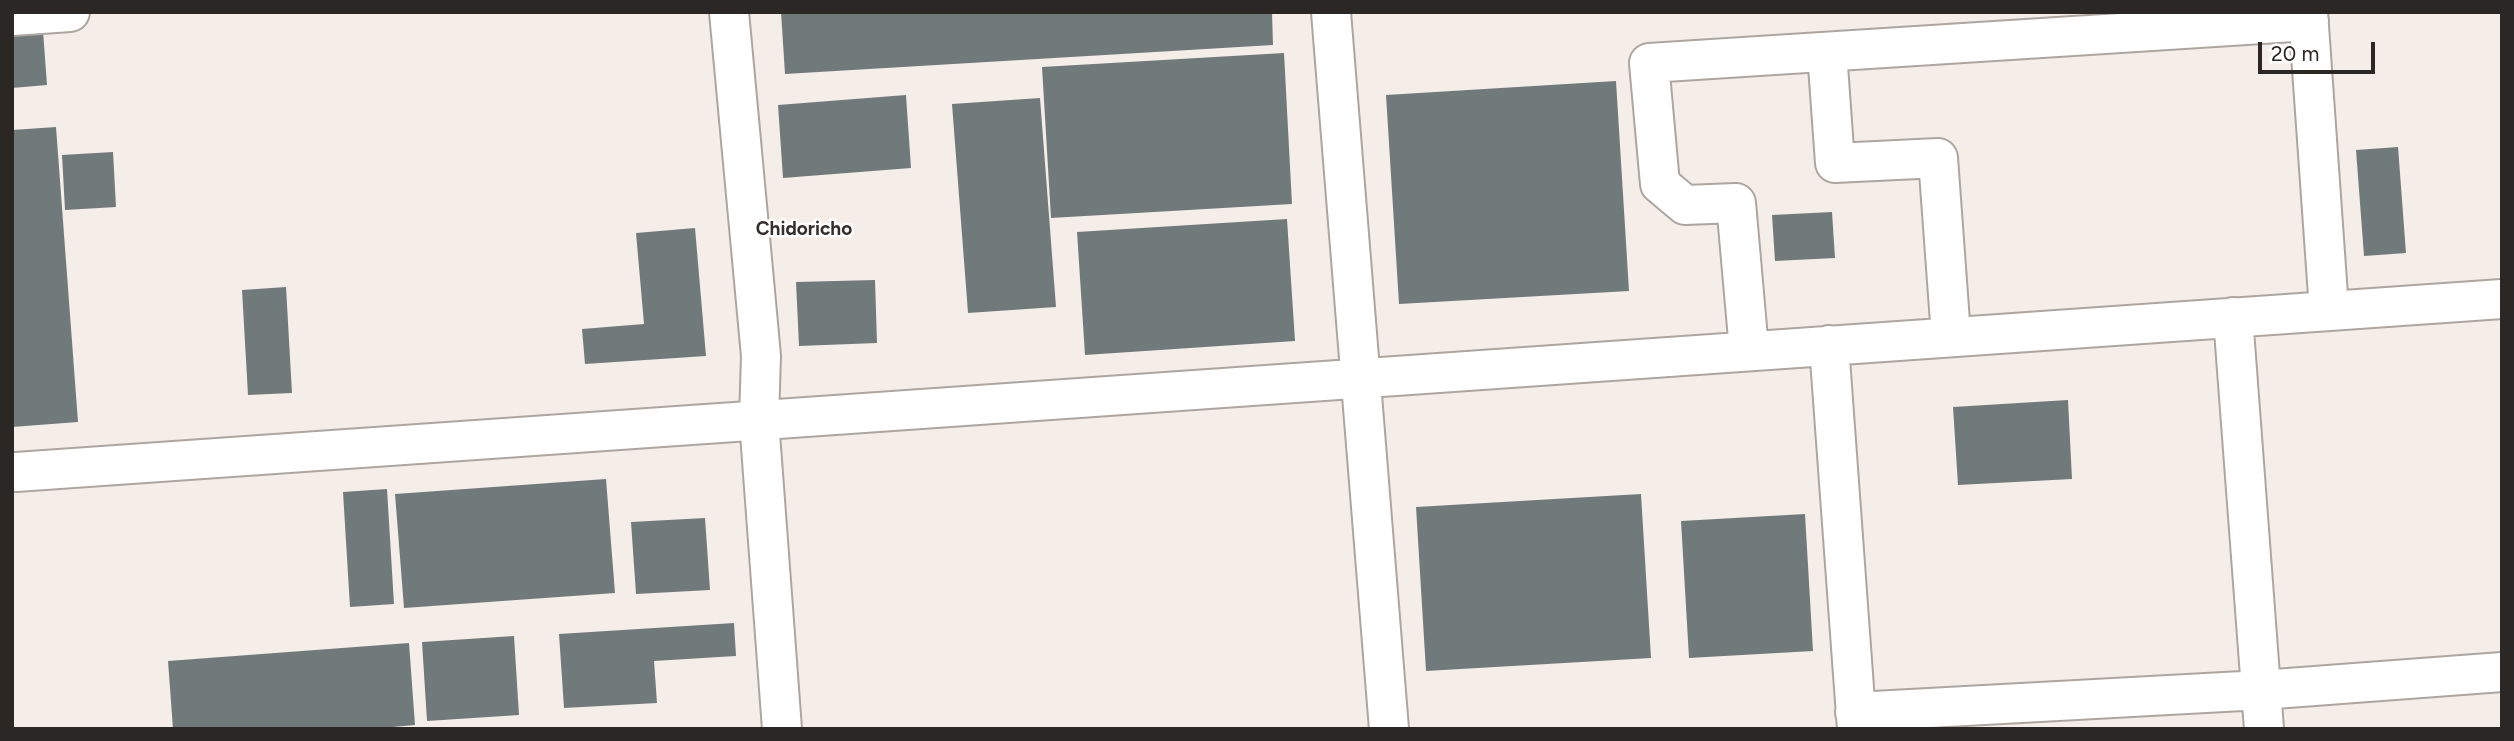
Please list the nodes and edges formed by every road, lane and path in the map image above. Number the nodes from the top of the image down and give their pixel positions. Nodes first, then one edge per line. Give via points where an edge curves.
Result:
1 (70, 12) edge
2 (729, 12) edge
3 (1331, 12) edge
4 (12, 16) edge
5 (2309, 16) edge
6 (2022, 26) edge
7 (1827, 52) junction
8 (2502, 299) edge
9 (2329, 310) junction
10 (2233, 317) junction
11 (1951, 337) junction
12 (1829, 345) junction
13 (1749, 350) junction
14 (1362, 377) junction
15 (759, 420) junction
16 (16, 472) dead end
17 (2502, 672) edge
18 (2261, 690) junction
19 (1856, 720) edge
20 (782, 729) edge
21 (1389, 729) edge
22 (2264, 729) edge

1 - 4 lane
2 - 15 lane via 761,356
3 - 14 lane
5 - 6 lane
5 - 9 lane
6 - 7 lane
7 - 11 lane via 1835,163 1938,158
7 - 13 lane via 1649,63 1660,184 1685,205 1736,203
8 - 9 lane
9 - 10 lane
10 - 11 lane
10 - 18 lane
11 - 12 lane
12 - 13 lane
12 - 19 lane
13 - 14 lane
14 - 15 lane
14 - 21 lane
15 - 16 lane
15 - 20 lane
17 - 18 lane
18 - 19 lane
18 - 22 lane

